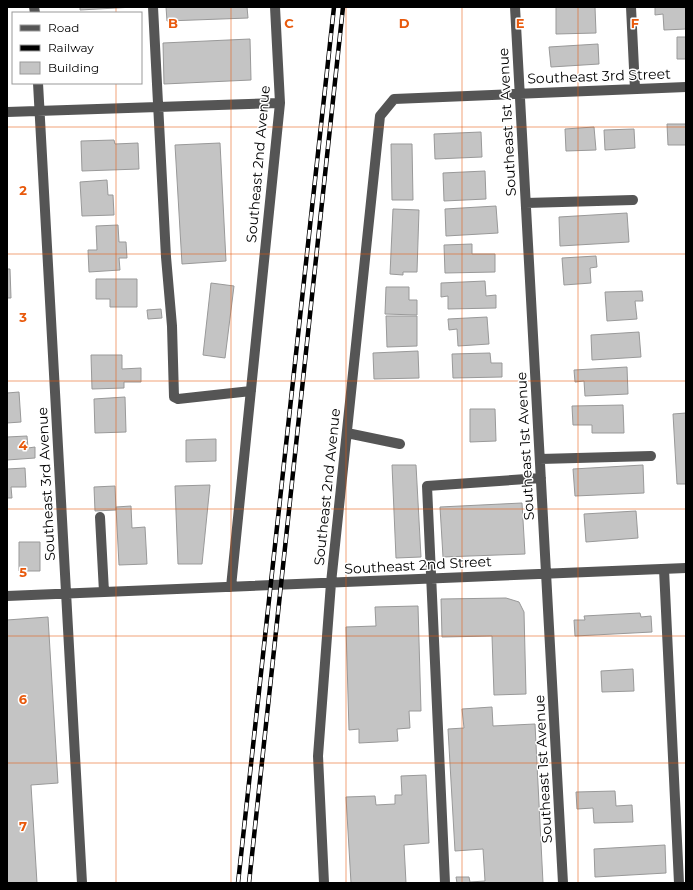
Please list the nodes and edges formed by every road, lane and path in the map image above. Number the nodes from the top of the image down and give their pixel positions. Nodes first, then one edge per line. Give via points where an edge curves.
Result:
1 (153, 7) edge
2 (275, 7) edge
3 (515, 7) edge
4 (631, 7) edge
5 (38, 84) edge
6 (686, 87) edge
7 (635, 89) junction
8 (520, 93) junction
9 (394, 99) joint
10 (280, 103) junction
11 (158, 107) junction
12 (40, 111) junction
13 (7, 112) edge
14 (633, 200) dead end
15 (526, 203) junction
16 (251, 391) junction
17 (347, 433) junction
18 (400, 444) dead end
19 (651, 456) dead end
20 (540, 459) junction
21 (541, 478) junction
22 (100, 517) dead end
23 (686, 568) edge
24 (664, 569) junction
25 (546, 574) junction
26 (431, 579) junction
27 (331, 583) junction
28 (231, 587) junction
29 (104, 592) junction
30 (66, 593) junction
31 (7, 596) edge
32 (82, 883) edge
33 (324, 883) edge
34 (445, 883) edge
35 (563, 883) edge
36 (679, 883) edge

1 - 11 street
2 - 10 street, Southeast 2nd Avenue
3 - 8 street, Southeast 1st Avenue
4 - 7 street
5 - 12 street, Southeast 3rd Avenue
6 - 7 street, Southeast 3rd Street
7 - 8 street, Southeast 3rd Street
8 - 9 street, Southeast 3rd Street
8 - 15 street, Southeast 1st Avenue
9 - 17 street, Southeast 2nd Avenue via 380,116
10 - 11 street
10 - 16 street, Southeast 2nd Avenue
11 - 12 street
11 - 16 street via 174,397 178,399
12 - 13 street
12 - 30 street, Southeast 3rd Avenue
14 - 15 street
15 - 20 street, Southeast 1st Avenue
16 - 28 street, Southeast 2nd Avenue
17 - 18 street
17 - 27 street, Southeast 2nd Avenue
19 - 20 street
20 - 21 street, Southeast 1st Avenue
21 - 25 street, Southeast 1st Avenue
21 - 26 street via 427,486
22 - 29 street
23 - 24 street, Southeast 2nd Street
24 - 25 street, Southeast 2nd Street
24 - 36 street
25 - 26 street, Southeast 2nd Street
25 - 35 street, Southeast 1st Avenue
26 - 27 street, Southeast 2nd Street
26 - 34 street
27 - 28 street, Southeast 2nd Street
27 - 33 street, Southeast 2nd Avenue via 318,756
28 - 29 street, Southeast 2nd Street
29 - 30 street, Southeast 2nd Street
30 - 31 street, Southeast 2nd Street
30 - 32 street, Southeast 3rd Avenue

